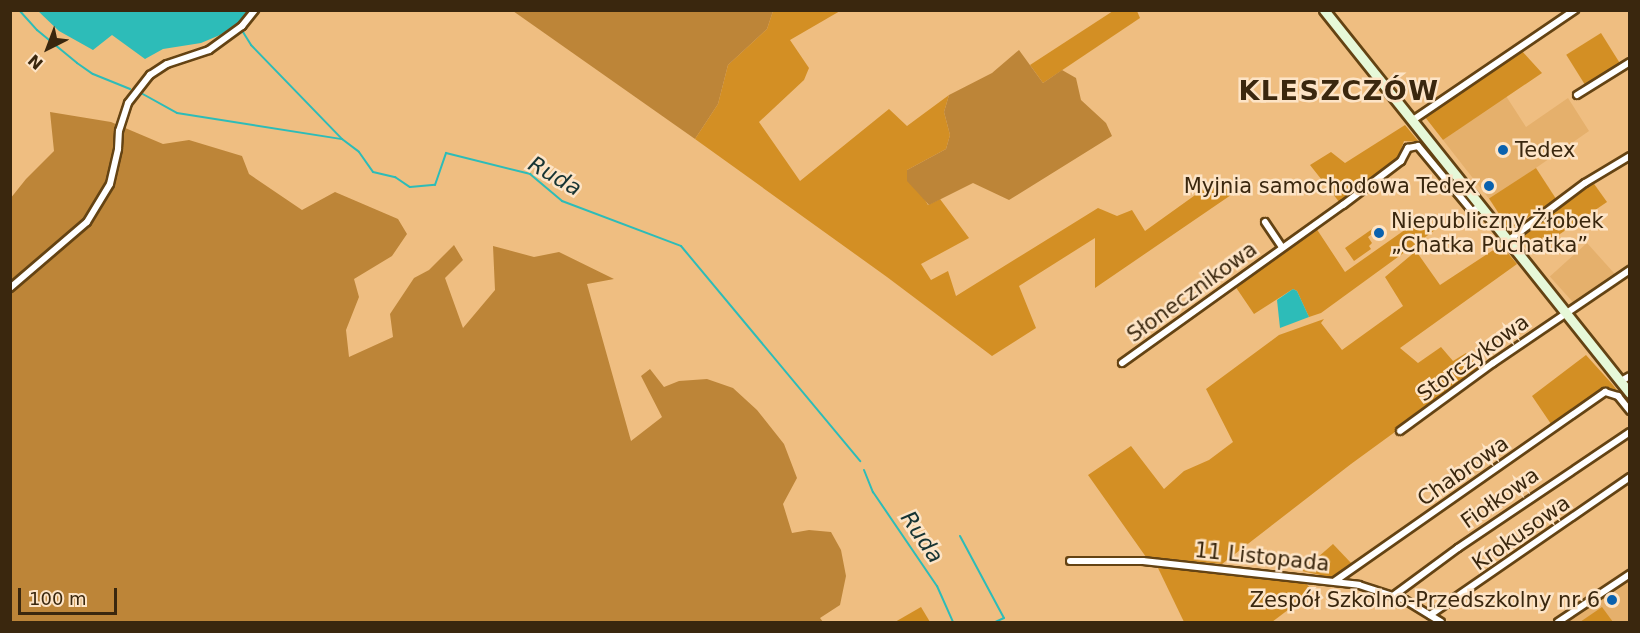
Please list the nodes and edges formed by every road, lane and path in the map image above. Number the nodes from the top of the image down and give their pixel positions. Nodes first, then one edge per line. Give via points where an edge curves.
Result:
1 (255, 10) edge
2 (1324, 10) edge
3 (1575, 10) edge
4 (1629, 62) edge
5 (1577, 94) dead end
6 (1413, 120) junction
7 (1629, 156) edge
8 (1482, 206) junction
9 (1265, 222) dead end
10 (1509, 240) junction
11 (1282, 247) junction
12 (1629, 270) edge
13 (10, 288) edge
14 (1566, 313) junction
15 (1122, 363) dead end
16 (1629, 376) edge
17 (1620, 381) junction
18 (1629, 393) edge
19 (1629, 411) edge
20 (1400, 431) dead end
21 (1629, 432) edge
22 (1629, 477) edge
23 (1070, 561) dead end
24 (1629, 574) edge
25 (1334, 582) junction
26 (1393, 596) junction
27 (1430, 615) junction
28 (1441, 622) edge
29 (1558, 622) edge

1 - 13 street via 242,26 209,50 167,64 150,75 128,103 118,131 110,184 87,222
2 - 6 main road
3 - 6 street
4 - 5 street
6 - 8 main road
7 - 10 street via 1585,183
8 - 10 main road
8 - 11 street, Słonecznikowa via 1472,211 1418,146 1408,148 1401,161
9 - 11 street, Słonecznikowa
10 - 14 main road
11 - 15 street, Słonecznikowa
12 - 14 street, Storczykowa
14 - 17 main road
14 - 20 street, Storczykowa
16 - 17 street
17 - 18 main road
19 - 25 street, Chabrowa via 1613,392 1605,392
21 - 26 street, Fiołkowa
22 - 27 street, Krokusowa
23 - 25 street, 11 Listopada via 1143,561
24 - 29 street
25 - 26 street, 11 Listopada
26 - 27 street, 11 Listopada
27 - 28 street, 11 Listopada

